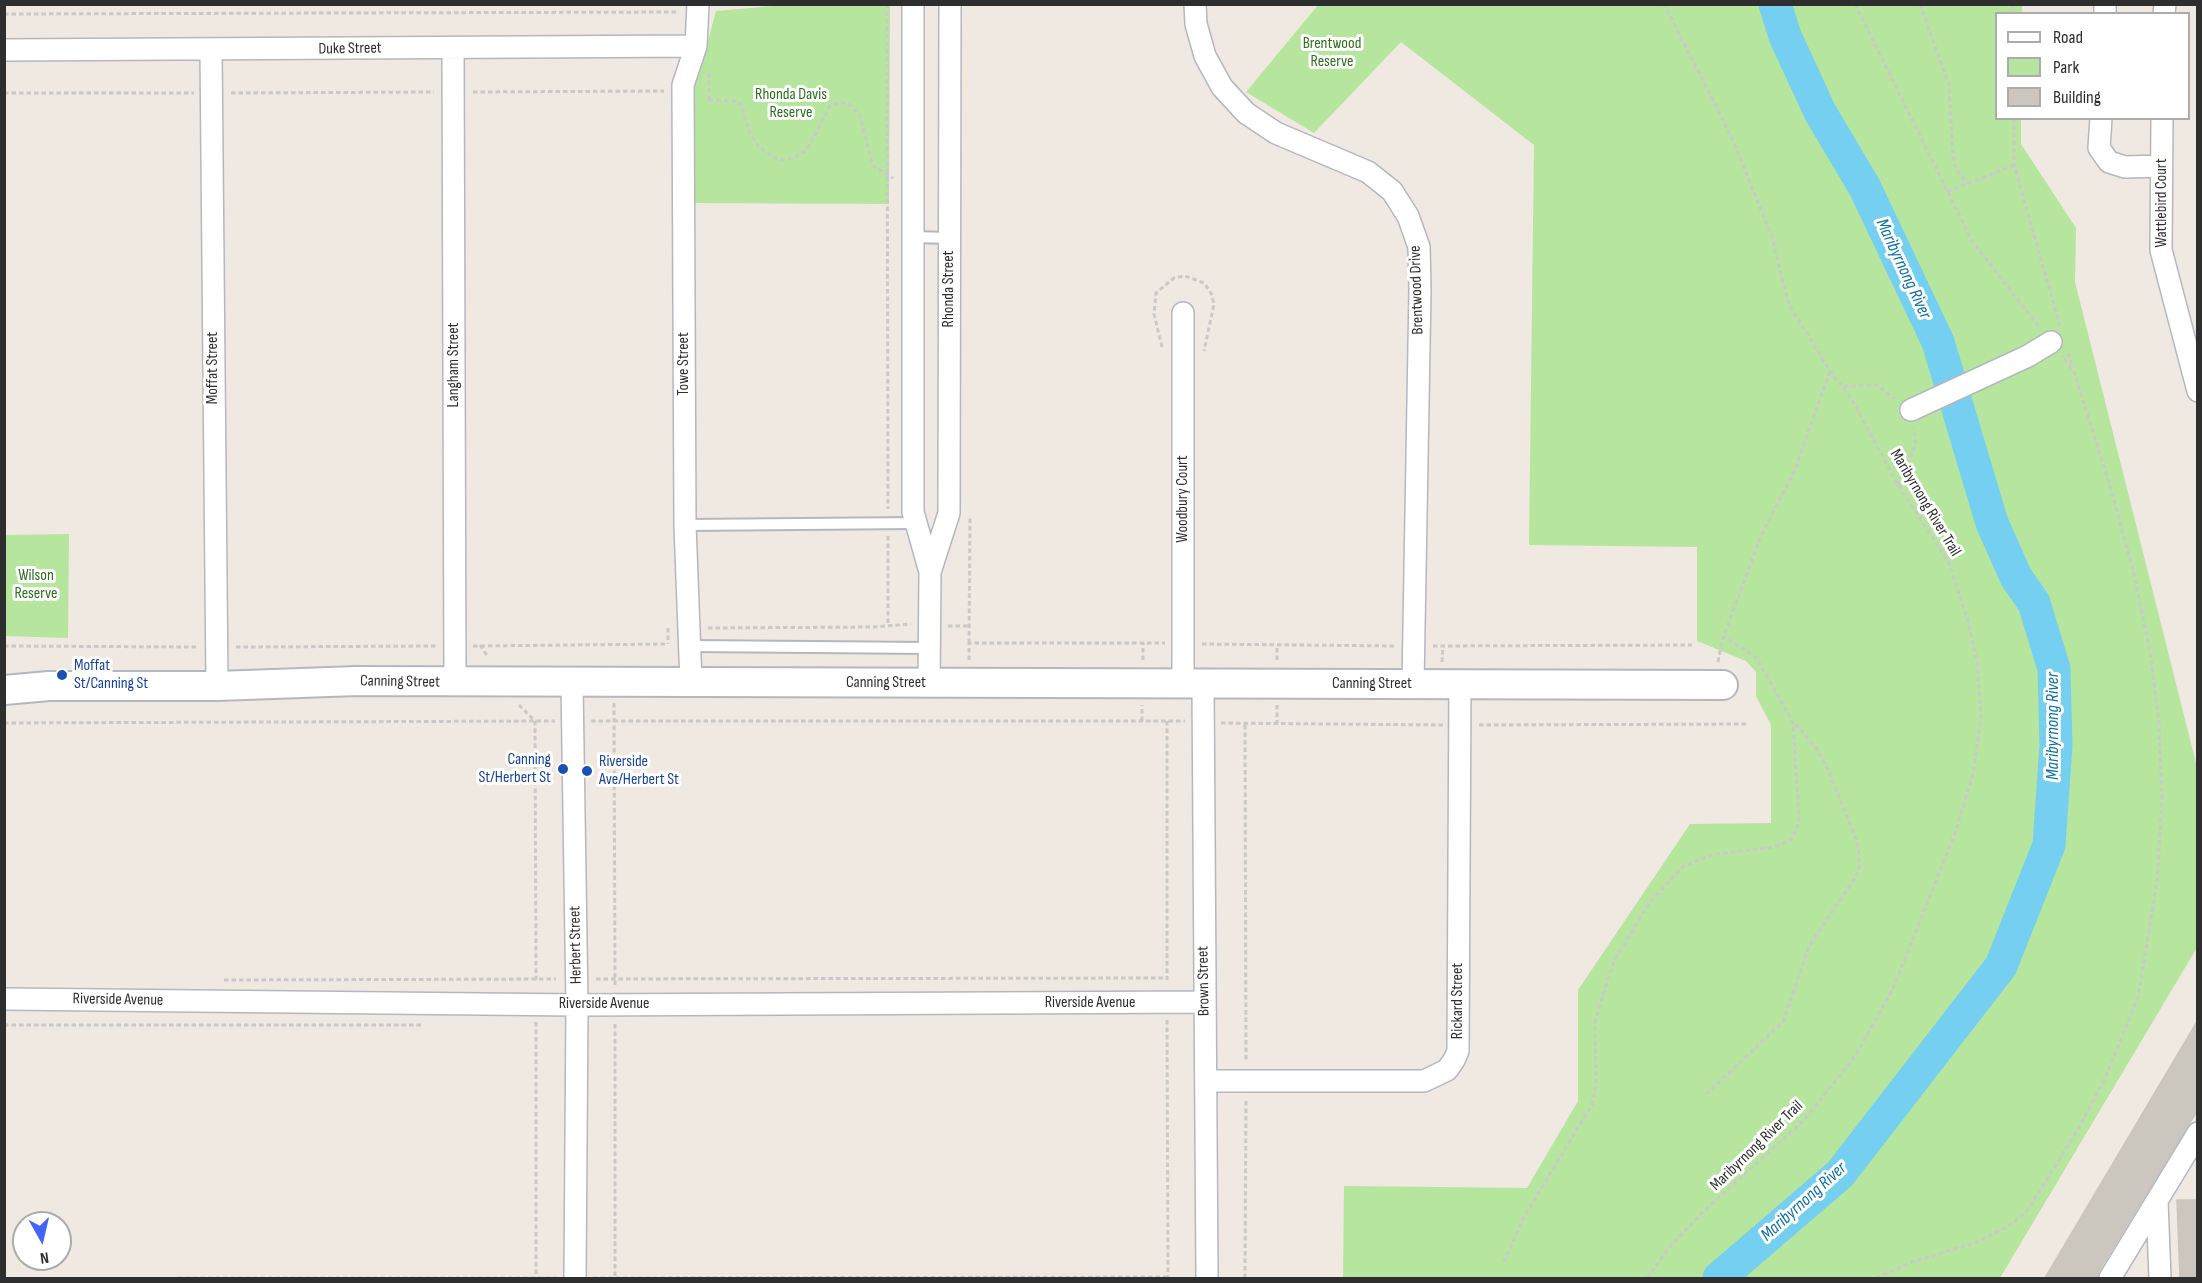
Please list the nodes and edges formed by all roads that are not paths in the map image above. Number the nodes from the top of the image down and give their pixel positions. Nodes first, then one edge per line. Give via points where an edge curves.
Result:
1 (913, 4) edge
2 (950, 4) edge
3 (1195, 4) edge
4 (698, 8) edge
5 (696, 46) junction
6 (453, 48) junction
7 (4, 50) edge
8 (211, 50) junction
9 (2101, 120) edge
10 (2162, 120) edge
11 (2161, 166) junction
12 (914, 237) junction
13 (950, 238) junction
14 (1183, 314) dead end
15 (2060, 342) road end
16 (2198, 391) edge
17 (1911, 410) dead end
18 (916, 523) junction
19 (685, 525) junction
20 (930, 572) junction
21 (690, 646) junction
22 (930, 648) junction
23 (4, 681) edge
24 (455, 683) junction
25 (691, 683) junction
26 (929, 683) junction
27 (572, 684) junction
28 (1193, 684) junction
29 (1413, 684) junction
30 (1460, 684) junction
31 (1723, 685) road end
32 (50, 686) junction
33 (217, 686) junction
34 (4, 690) edge
35 (4, 999) edge
36 (1204, 1002) junction
37 (577, 1005) junction
38 (1206, 1081) junction
39 (2198, 1133) edge
40 (2157, 1201) junction
41 (574, 1278) edge
42 (1207, 1278) edge
43 (2110, 1278) edge
44 (2160, 1278) edge

1 - 12 street, Rhonda Street
2 - 13 street, Rhonda Street
3 - 29 street, Brentwood Drive via 1205,56 1221,87 1246,113 1276,133 1368,172 1392,191 1408,216 1419,248
4 - 5 street, Towe Street
5 - 6 street, Duke Street
5 - 19 street, Towe Street via 674,102
6 - 8 street, Duke Street
6 - 24 street, Langham Street
7 - 8 street, Duke Street
8 - 33 street, Moffat Street
9 - 11 street via 2099,148 2109,162
10 - 11 street, Wattlebird Court
11 - 16 street, Wattlebird Court via 2161,249
12 - 13 lane
12 - 18 street, Rhonda Street
13 - 20 street, Rhonda Street via 949,513
14 - 28 street, Woodbury Court via 1183,643
15 - 17 street
18 - 19 lane
18 - 20 street, Rhonda Street
19 - 21 street, Towe Street
20 - 22 street, Rhonda Street
21 - 22 lane
21 - 25 street, Towe Street
22 - 26 street, Rhonda Street
23 - 32 street, Canning Street
24 - 27 street, Canning Street
24 - 33 street, Canning Street via 357,681
25 - 26 street, Canning Street
25 - 27 street, Canning Street
26 - 28 street, Canning Street
27 - 37 street, Herbert Street
28 - 29 street, Canning Street
28 - 36 street, Brown Street via 1202,721
29 - 30 street, Canning Street
30 - 31 street, Canning Street
30 - 38 street, Rickard Street via 1455,728 1458,1051 1448,1070 1424,1081 1249,1075
32 - 33 street, Canning Street
32 - 34 street, Canning Street
35 - 37 street, Riverside Avenue
36 - 37 street, Riverside Avenue
36 - 38 street, Brown Street
37 - 41 street, Herbert Street
38 - 42 street, Brown Street
39 - 40 street
40 - 43 street
40 - 44 street

